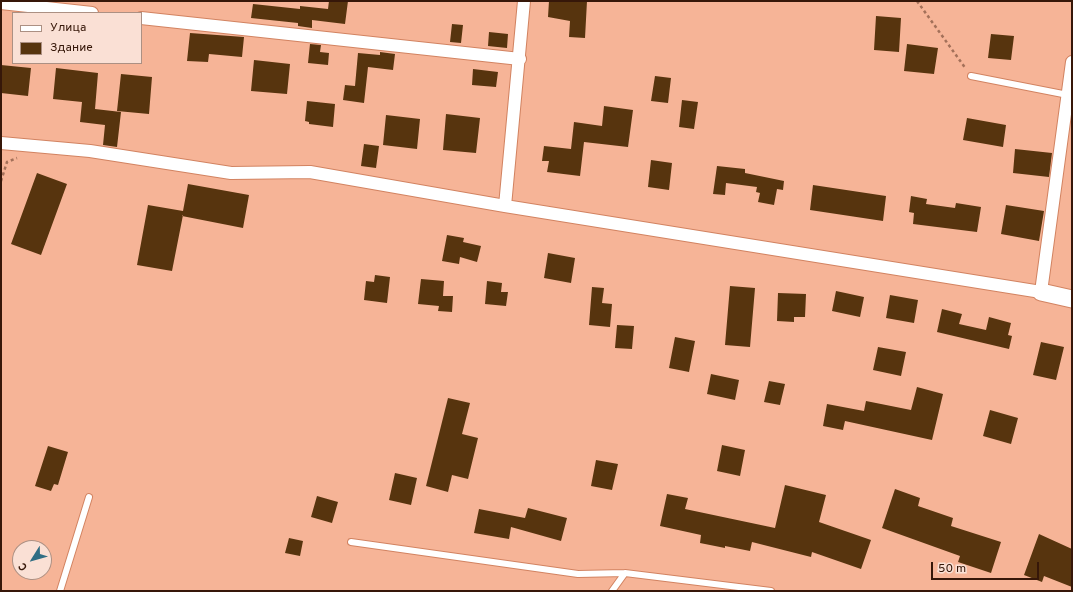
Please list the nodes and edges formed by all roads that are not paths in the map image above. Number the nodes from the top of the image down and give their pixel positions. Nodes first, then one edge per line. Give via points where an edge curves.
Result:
1 (524, 1) edge
2 (1, 3) edge
3 (83, 12) edge
4 (142, 18) edge
5 (520, 59) junction
6 (1072, 62) edge
7 (971, 76) road end
8 (1068, 95) junction
9 (1, 143) edge
10 (505, 206) junction
11 (1041, 292) junction
12 (1072, 299) edge
13 (88, 497) dead end
14 (351, 542) dead end
15 (625, 573) junction
16 (60, 591) edge
17 (612, 591) edge
18 (771, 591) edge

1 - 5 street
2 - 3 street
4 - 5 street
5 - 10 street
6 - 8 street
7 - 8 lane
8 - 11 street
9 - 10 street via 90,151 231,173 310,172
10 - 11 street
11 - 12 street
13 - 16 lane
14 - 15 lane via 578,574
15 - 17 lane
15 - 18 lane

